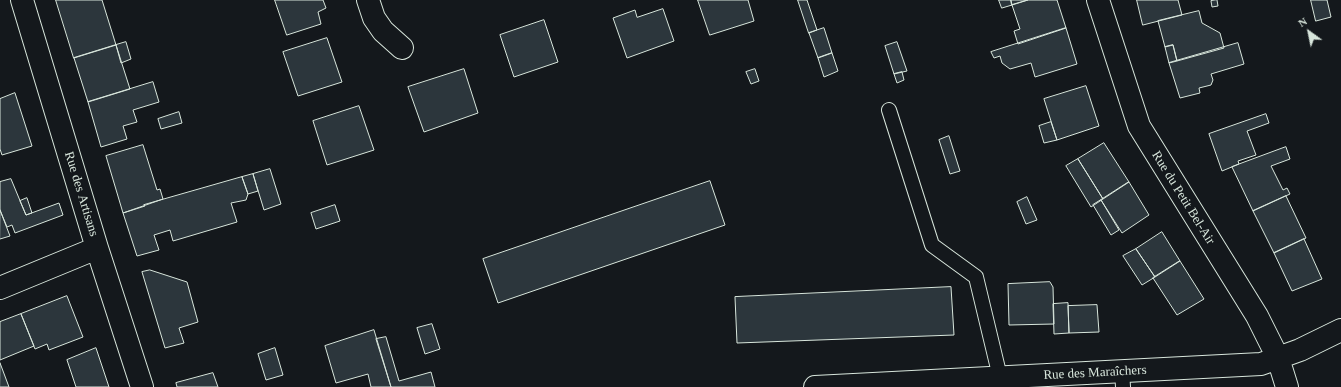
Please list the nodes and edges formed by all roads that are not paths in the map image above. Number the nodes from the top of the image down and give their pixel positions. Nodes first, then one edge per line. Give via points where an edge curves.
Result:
1 (22, 0) edge
2 (368, 0) edge
3 (1098, 0) edge
4 (402, 48) dead end
5 (889, 110) dead end
6 (97, 248) junction
7 (0, 288) edge
8 (1341, 330) edge
9 (1278, 358) junction
10 (1000, 378) junction
11 (1122, 379) edge
12 (1084, 380) edge
13 (142, 387) edge
14 (815, 387) edge
15 (1287, 387) edge

1 - 6 street, Rue des Artisans
2 - 4 street via 374,18 383,31
3 - 9 street, Rue du Petit Bel-Air via 1139,126 1257,316
5 - 10 lane via 932,245 976,277
6 - 7 street
6 - 13 street, Rue des Artisans
8 - 9 street, Rue des Maraîchers
9 - 11 street, Rue des Maraîchers via 1261,364
9 - 15 street, Rue du Petit Bel-Air
10 - 12 street, Rue des Maraîchers
10 - 14 street, Rue des Maraîchers
11 - 12 street, Rue des Maraîchers

